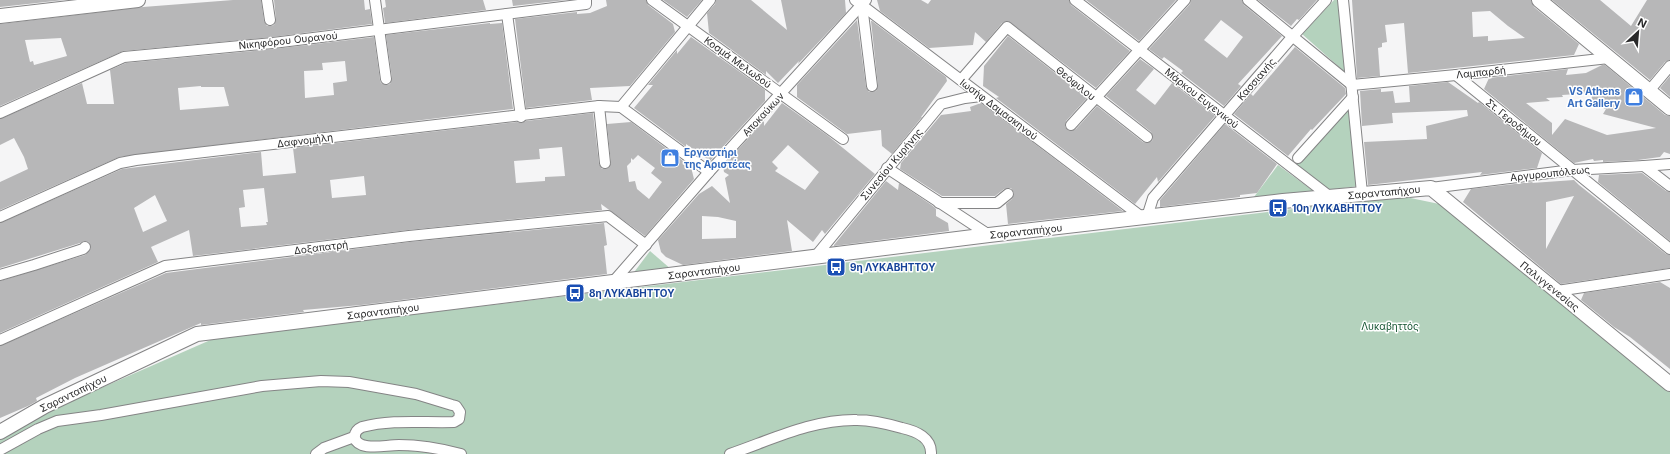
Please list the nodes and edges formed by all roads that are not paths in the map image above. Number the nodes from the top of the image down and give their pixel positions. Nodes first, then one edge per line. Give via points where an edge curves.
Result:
1 (138, 0) edge
2 (268, 0) edge
3 (375, 0) edge
4 (652, 0) edge
5 (710, 0) edge
6 (1075, 0) edge
7 (1185, 0) edge
8 (1248, 0) edge
9 (1326, 0) edge
10 (1343, 0) edge
11 (1539, 0) edge
12 (97, 2) edge
13 (586, 2) edge
14 (861, 2) edge
15 (507, 14) junction
16 (0, 16) edge
17 (270, 20) dead end
18 (688, 27) junction
19 (379, 30) junction
20 (1293, 36) junction
21 (1139, 50) junction
22 (1610, 58) junction
23 (1670, 66) edge
24 (1456, 75) junction
25 (386, 79) dead end
26 (961, 80) junction
27 (1352, 85) junction
28 (872, 86) dead end
29 (1650, 91) junction
30 (782, 94) junction
31 (981, 96) junction
32 (1353, 97) junction
33 (1095, 98) junction
34 (599, 106) junction
35 (621, 107) junction
36 (1670, 108) edge
37 (0, 113) edge
38 (1224, 115) junction
39 (522, 117) junction
40 (1070, 125) dead end
41 (1147, 137) dead end
42 (842, 139) dead end
43 (1298, 158) dead end
44 (605, 163) dead end
45 (1670, 164) edge
46 (1644, 166) junction
47 (888, 168) junction
48 (1572, 170) junction
49 (709, 172) junction
50 (1670, 186) edge
51 (1431, 188) junction
52 (1362, 193) junction
53 (1008, 194) dead end
54 (1329, 196) junction
55 (939, 203) junction
56 (0, 217) edge
57 (1145, 218) junction
58 (989, 235) junction
59 (646, 245) junction
60 (85, 247) dead end
61 (1670, 249) edge
62 (815, 257) junction
63 (1670, 274) edge
64 (0, 275) edge
65 (613, 282) junction
66 (1557, 291) junction
67 (0, 340) edge
68 (1670, 384) edge
69 (0, 432) edge
70 (354, 437) junction
71 (0, 450) edge
72 (316, 454) edge
73 (461, 454) edge
74 (730, 454) edge
75 (931, 454) edge

1 - 12 street
2 - 17 street
3 - 19 street
4 - 18 street, Κοσμά Μελωδού
5 - 18 street
6 - 21 street, Μάρκου Ευγενικού
7 - 21 street
8 - 20 street
9 - 20 street, Κασσιανής
10 - 27 street
11 - 22 street
12 - 16 street
13 - 15 street, Νικηφόρου Ουρανού
14 - 26 street, Ιωσήφ Δαμασκηνού
14 - 28 street
14 - 30 street, Αποκαύκων
15 - 19 street, Νικηφόρου Ουρανού
15 - 39 street
18 - 30 street, Κοσμά Μελωδού
18 - 35 street
19 - 25 street
19 - 37 street, Νικηφόρου Ουρανού via 124,57
20 - 27 street
20 - 38 street, Κασσιανής
21 - 33 street
21 - 38 street, Μάρκου Ευγενικού
22 - 24 street, Λαμπαρδή
22 - 29 street
23 - 29 street
24 - 27 street, Λαμπαρδή
24 - 48 street, Στ. Γεροδήμου
26 - 31 street, Ιωσήφ Δαμασκηνού
26 - 33 street, Θεόφιλου via 1007,27
27 - 32 street
29 - 36 street
30 - 42 street, Κοσμά Μελωδού
30 - 49 street, Αποκαύκων
31 - 47 street, Συνεσίου Κυρήνης via 941,104
31 - 57 street, Ιωσήφ Δαμασκηνού
32 - 43 street
32 - 52 street
33 - 40 street
33 - 41 street, Θεόφιλου
34 - 35 street, Δαφνομήλη
34 - 39 street, Δαφνομήλη
34 - 44 street
35 - 49 street
38 - 54 street, Μάρκου Ευγενικού
38 - 57 street, Κασσιανής via 1152,198
39 - 56 street, Δαφνομήλη via 307,139 120,163
45 - 46 street, Αργυρουπόλεως
46 - 48 street, Αργυρουπόλεως
46 - 50 street
47 - 55 street
47 - 62 street, Συνεσίου Κυρήνης
48 - 51 street, Αργυρουπόλεως
48 - 61 street, Στ. Γεροδήμου
49 - 59 street, Αποκαύκων
51 - 52 street, Σαρανταπήχου
51 - 66 street, Παλιγγενεσίας
52 - 54 street, Σαρανταπήχου
53 - 55 street via 997,203
54 - 57 street, Σαρανταπήχου
55 - 58 street
57 - 58 street, Σαρανταπήχου
58 - 62 street, Σαρανταπήχου
59 - 65 street, Αποκαύκων
59 - 67 street, Δοξαπατρή via 608,216 445,232 165,266
60 - 64 street via 34,266
62 - 65 street, Σαρανταπήχου
63 - 66 street
65 - 69 street, Σαρανταπήχου via 197,334 45,406
66 - 68 street, Παλιγγενεσίας
70 - 71 street via 359,428 367,425 412,421 454,422 459,419 460,412 456,406 416,394 349,382 321,381 235,390 58,421
70 - 72 street via 324,448
70 - 73 street via 357,442 371,446 407,446
74 - 75 street via 803,428 857,420 909,429 918,433 926,438

